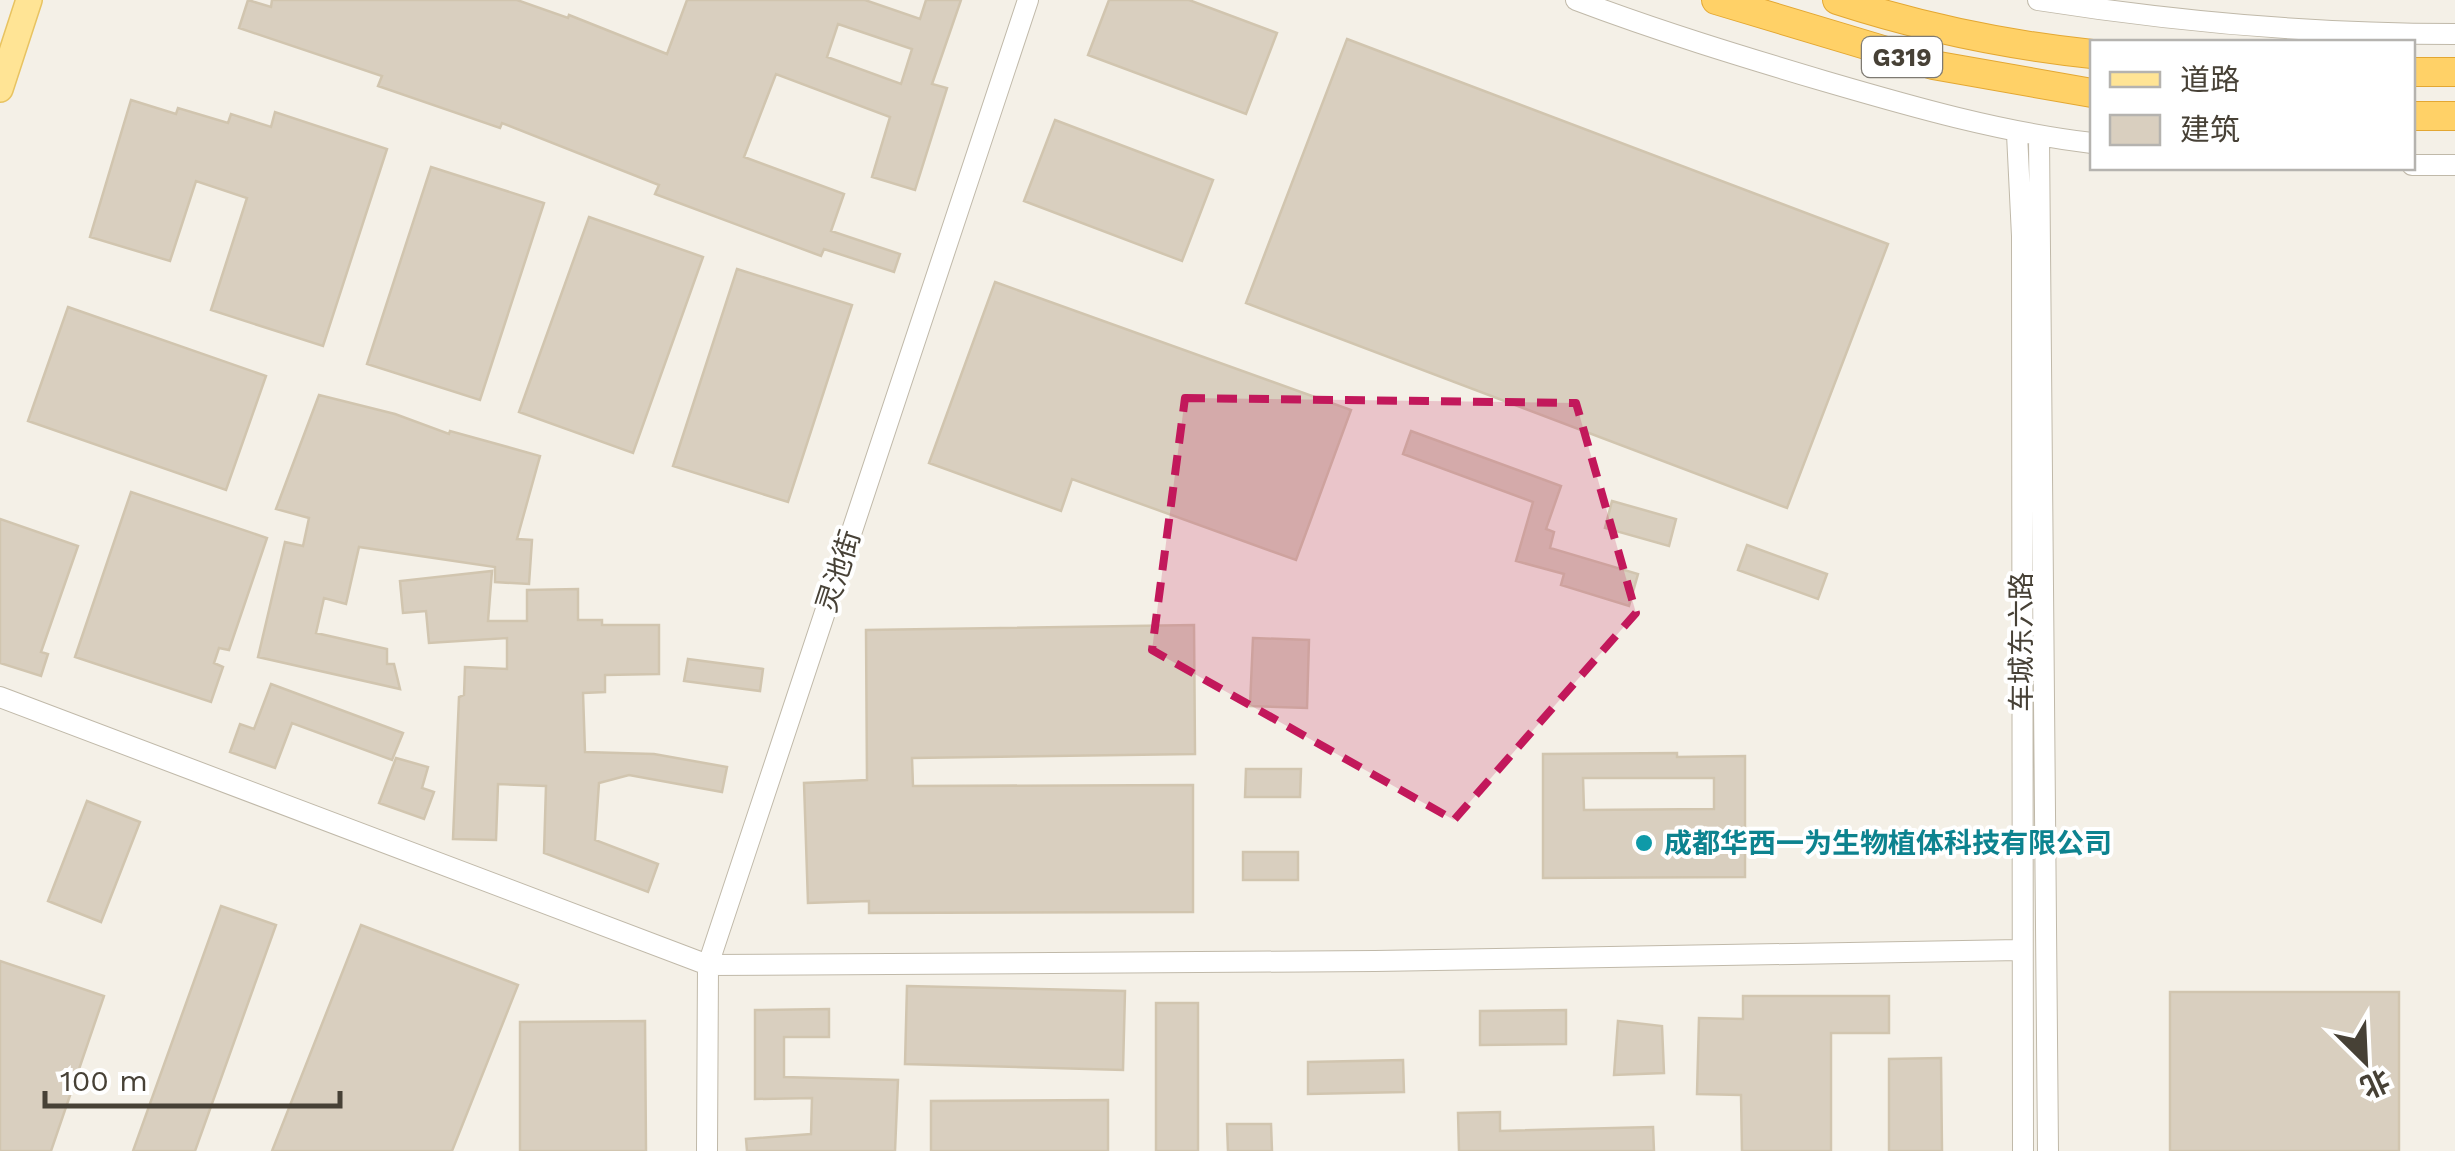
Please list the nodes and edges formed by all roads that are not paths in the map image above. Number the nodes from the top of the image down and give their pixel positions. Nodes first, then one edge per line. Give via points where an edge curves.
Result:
1 (29, 0) edge
2 (1028, 0) edge
3 (1576, 0) edge
4 (1716, 0) edge
5 (1837, 0) edge
6 (2045, 1) edge
7 (2455, 34) edge
8 (2090, 54) edge
9 (2415, 72) edge
10 (2455, 72) edge
11 (0, 89) edge
12 (2090, 93) edge
13 (2415, 116) edge
14 (2455, 116) edge
15 (2017, 134) junction
16 (2039, 137) junction
17 (2090, 143) edge
18 (2415, 165) edge
19 (2455, 165) edge
20 (0, 697) edge
21 (2020, 950) junction
22 (708, 964) junction
23 (707, 1151) edge
24 (2023, 1151) edge
25 (2048, 1151) edge

1 - 11 main road
2 - 22 street, 灵池街
3 - 15 street via 1671,36
4 - 12 highway, G319 via 1933,65
5 - 8 highway, G319 via 2031,48
6 - 7 street via 2224,25
9 - 10 highway
13 - 14 highway
15 - 16 street
15 - 21 street, 车城东六路
16 - 17 street
16 - 25 street, 车城东六路
18 - 19 street
20 - 22 street
21 - 22 street
21 - 24 street, 车城东六路
22 - 23 street, 灵池街

